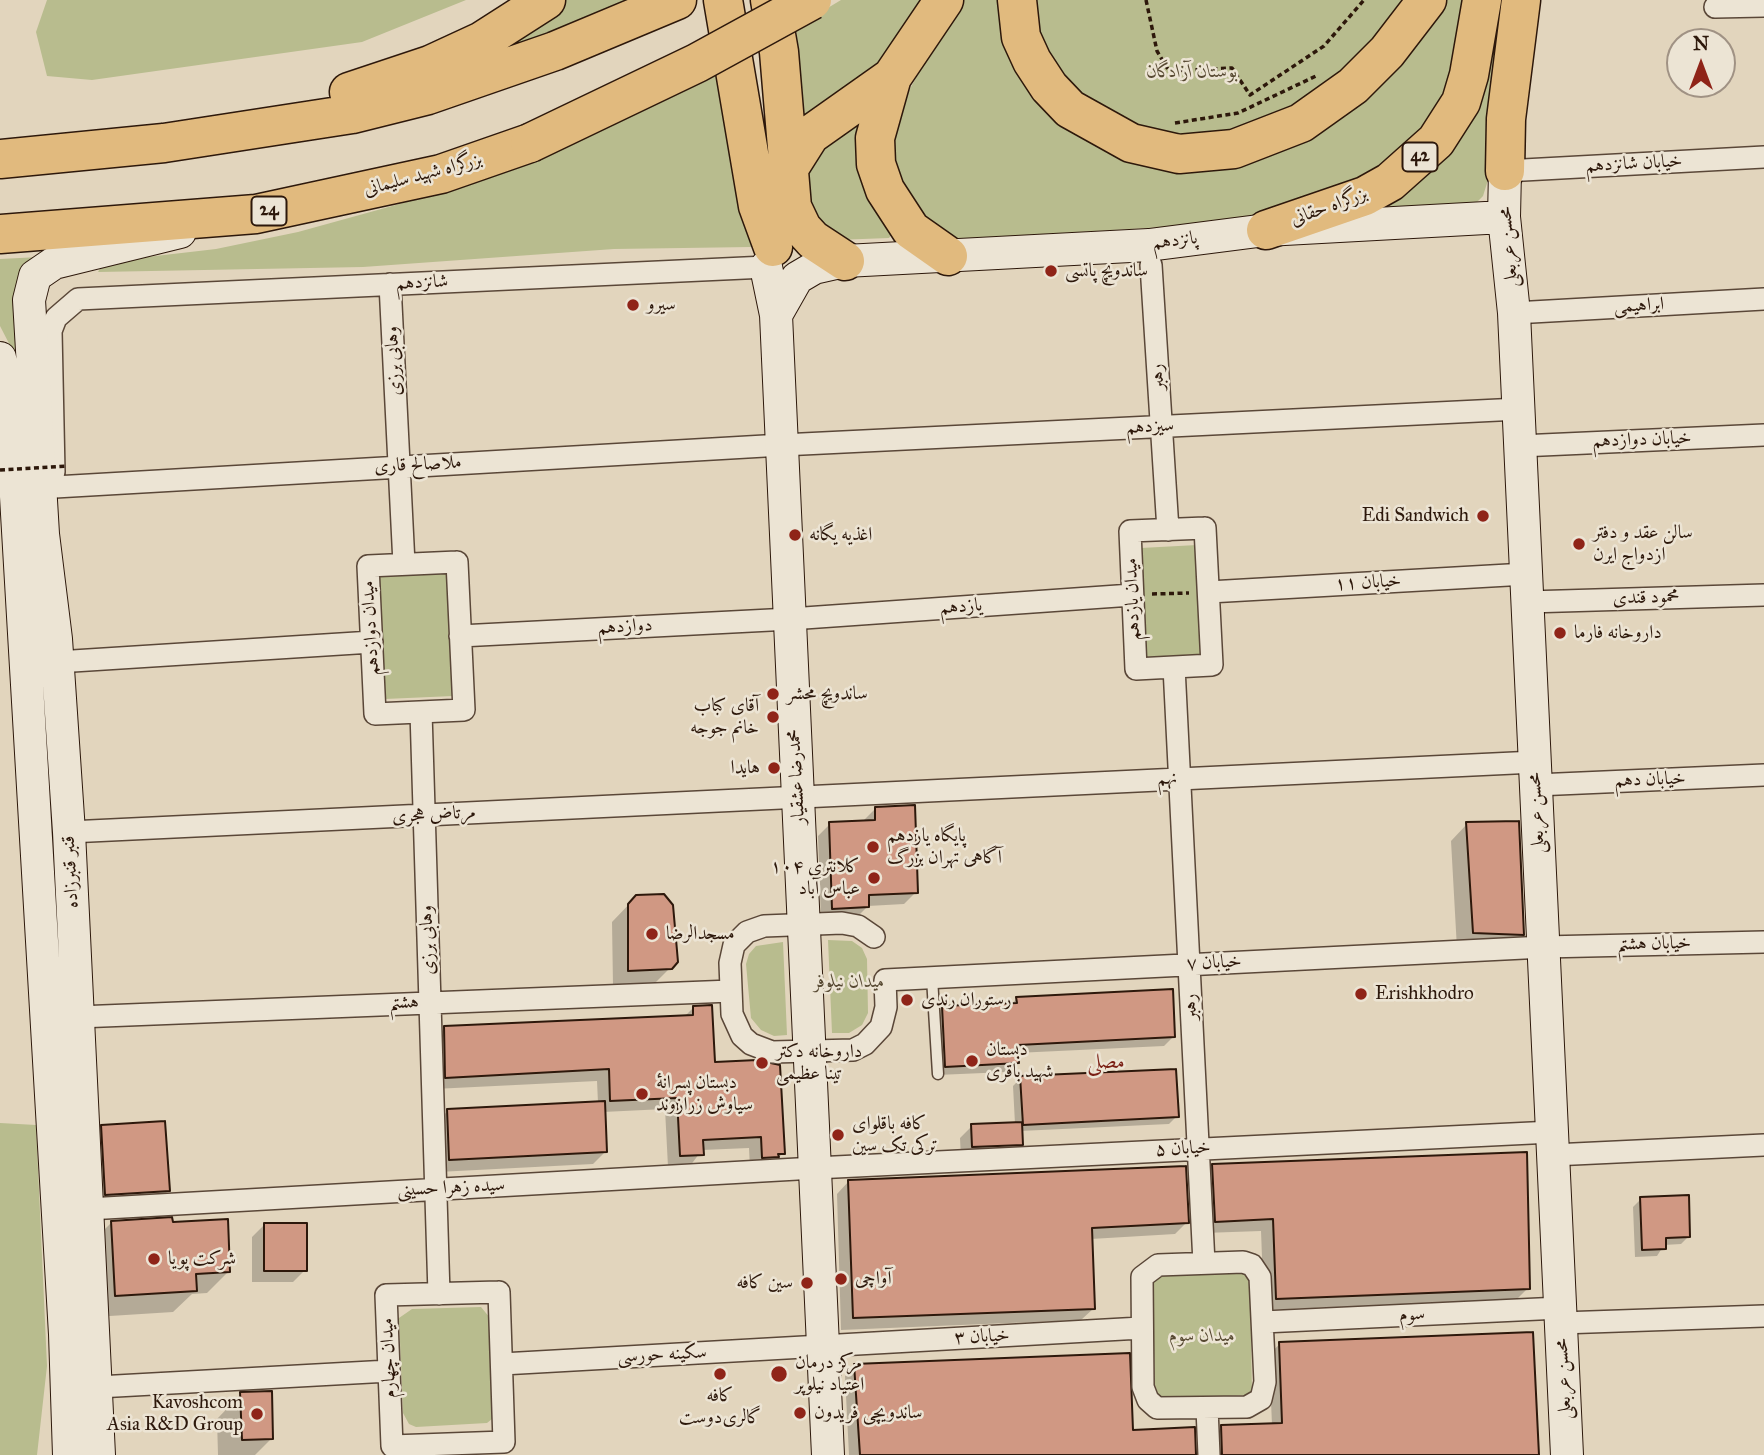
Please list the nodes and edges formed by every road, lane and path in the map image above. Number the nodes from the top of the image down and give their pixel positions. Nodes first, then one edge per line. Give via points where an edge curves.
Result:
1 (546, 0) edge
2 (677, 0) edge
3 (723, 0) edge
4 (770, 0) edge
5 (812, 0) edge
6 (944, 0) edge
7 (1017, 0) edge
8 (1146, 0) edge
9 (1364, 0) edge
10 (1427, 0) edge
11 (1482, 0) edge
12 (1521, 0) edge
13 (1764, 6) edge
14 (1715, 7) dead end
15 (1321, 73) dead end
16 (892, 77) junction
17 (1164, 125) dead end
18 (220, 134) junction
19 (1764, 157) edge
20 (0, 159) edge
21 (791, 165) junction
22 (1505, 171) junction
23 (792, 207) junction
24 (256, 214) junction
25 (1504, 217) junction
26 (1266, 230) junction
27 (0, 234) edge
28 (948, 256) junction
29 (769, 257) junction
30 (845, 261) junction
31 (1151, 265) dead end
32 (390, 284) junction
33 (78, 299) joint
34 (1764, 299) edge
35 (1514, 313) junction
36 (776, 315) junction
37 (0, 358) edge
38 (1519, 409) junction
39 (1161, 426) junction
40 (1764, 435) edge
41 (782, 445) junction
42 (1520, 446) junction
43 (66, 466) dead end
44 (399, 466) junction
45 (0, 470) edge
46 (55, 487) junction
47 (1168, 530) junction
48 (404, 564) junction
49 (1527, 588) junction
50 (1209, 592) junction
51 (1132, 595) junction
52 (1764, 595) edge
53 (790, 619) junction
54 (460, 636) junction
55 (372, 642) junction
56 (57, 650) junction
57 (1174, 667) junction
58 (421, 712) junction
59 (1536, 773) junction
60 (1764, 775) edge
61 (1180, 779) junction
62 (798, 797) junction
63 (425, 815) junction
64 (69, 832) junction
65 (804, 924) junction
66 (874, 937) dead end
67 (1764, 942) edge
68 (1544, 947) junction
69 (1189, 965) junction
70 (932, 978) junction
71 (731, 990) junction
72 (430, 1002) junction
73 (78, 1017) junction
74 (810, 1051) junction
75 (938, 1073) dead end
76 (1553, 1144) junction
77 (1764, 1145) edge
78 (1199, 1149) junction
79 (815, 1168) junction
80 (436, 1189) junction
81 (88, 1209) junction
82 (1204, 1263) junction
83 (439, 1294) junction
84 (1561, 1316) junction
85 (1764, 1317) edge
86 (1263, 1322) junction
87 (1141, 1328) junction
88 (65, 1334) junction
89 (823, 1346) junction
90 (502, 1364) junction
91 (389, 1371) junction
92 (98, 1388) junction
93 (1207, 1408) junction
94 (450, 1450) edge
95 (53, 1455) edge
96 (69, 1455) edge
97 (99, 1455) edge
98 (828, 1455) edge
99 (1209, 1455) edge
100 (1567, 1455) edge

1 - 18 highway via 504,30 430,65
2 - 18 highway via 555,51 428,95 352,114
3 - 29 highway
4 - 21 highway
5 - 24 highway, بزرگراه شهید سلیمانی / 24, bridge via 697,63 530,144 441,174
6 - 16 highway
7 - 10 highway via 1021,37 1032,61 1070,109 1131,143 1205,153 1262,141 1320,110 1387,52
8 - 9 path via 1157,51 1169,71 1232,68 1250,95 1324,46
11 - 26 highway, بزرگراه حقانی / 42 via 1461,102 1436,141 1390,182 1365,196
12 - 22 highway via 1506,119
13 - 14 street
15 - 17 path via 1238,113
16 - 21 highway via 810,135
16 - 28 highway via 875,138 876,163 885,190 911,230
18 - 20 highway
19 - 22 street, خیابان شانزدهم
21 - 23 highway
22 - 25 main road, محسن عربعلی
23 - 29 highway
23 - 30 highway via 813,240
24 - 27 highway, بزرگراه شهید سلیمانی / 24
24 - 56 main road via 54,263 35,276 29,300 43,534
25 - 26 main road, پانزدهم
25 - 35 main road, محسن عربعلی
26 - 28 main road, پانزدهم via 1149,245
28 - 30 main road, پانزدهم
29 - 32 street, شانزدهم
29 - 36 main road, محمدرضا عشقیار
30 - 36 main road, پانزدهم via 814,268 797,278
31 - 39 street, رهبر
32 - 33 street, شانزدهم
32 - 44 street, وهابی برزی
33 - 46 street, قنبر قنبرزاده via 56,317 51,331
34 - 35 street, ابراهیمی
35 - 38 main road, محسن عربعلی
36 - 41 main road, محمدرضا عشقیار
37 - 88 main road, قنبر قنبرزاده via 12,423
38 - 39 street, سیزدهم
38 - 42 main road, محسن عربعلی
39 - 41 street, سیزدهم
39 - 47 street, رهبر
40 - 42 street, خیابان دوازدهم
41 - 44 street, ملاصالح قاری
41 - 53 main road, محمدرضا عشقیار
42 - 49 main road, محسن عربعلی
43 - 45 path, bridge
44 - 46 street, ملاصالح قاری
44 - 48 street, وهابی برزی
46 - 56 street, قنبر قنبرزاده
47 - 50 street, میدان یازدهم via 1205,528
47 - 51 street, میدان یازدهم via 1130,531
48 - 54 street, میدان دوازدهم via 457,562
48 - 55 street, میدان دوازدهم via 369,566
49 - 50 street, خیابان ۱۱
49 - 52 street, محمود قندی
49 - 59 main road, محسن عربعلی
50 - 51 path
50 - 57 street, میدان یازدهم via 1212,665
51 - 53 street, یازدهم
51 - 57 street, میدان یازدهم via 1136,669
53 - 54 street, دوازدهم
53 - 62 main road, محمدرضا عشقیار
54 - 58 street, میدان دوازدهم via 464,710
55 - 56 street
55 - 58 street, میدان دوازدهم via 375,714
56 - 64 main road, قنبر قنبرزاده
57 - 61 street, رهبر
58 - 63 street, وهابی برزی
59 - 60 street, خیابان دهم
59 - 61 street, نهم
59 - 68 main road, محسن عربعلی
61 - 62 street, نهم
61 - 69 street, رهبر
62 - 63 street, مرتاض هجری
62 - 65 main road, محمدرضا عشقیار
63 - 64 street, مرتاض هجری
63 - 72 street, وهابی برزی
64 - 73 main road, قنبر قنبرزاده
65 - 66 street via 850,923
65 - 71 street via 764,926 740,938 731,954
65 - 74 main road, محمدرضا عشقیار
67 - 68 street, خیابان هشتم
68 - 69 street, خیابان ۷
68 - 76 main road, محسن عربعلی
69 - 70 street, خیابان ۷
69 - 78 street, رهبر
70 - 74 street, خیابان ۷ via 885,980 885,1017 875,1036 853,1050
70 - 75 lane
71 - 72 street, هشتم
71 - 74 street via 736,1026 751,1044 772,1052
72 - 73 street, هشتم
72 - 80 street, وهابی برزی
73 - 81 main road, قنبر قنبرزاده
74 - 79 main road, محمدرضا عشقیار
76 - 77 street, خیابان ۵
76 - 78 street, خیابان ۵
76 - 84 main road, محسن عربعلی
78 - 79 street, خیابان ۵
78 - 82 street, رهبر
79 - 80 street, سیده زهرا حسینی
79 - 89 main road, محمدرضا عشقیار
80 - 81 street, سیده زهرا حسینی
80 - 83 street, وهابی برزی
81 - 92 main road, قنبر قنبرزاده
82 - 86 street via 1243,1262 1256,1269 1261,1277
82 - 87 street via 1158,1265 1145,1272 1139,1287
83 - 90 street, میدان چهارم via 499,1292
83 - 91 street, میدان چهارم via 386,1296
84 - 85 street, سوم
84 - 86 street, سوم
84 - 100 main road, محسن عربعلی
86 - 93 street via 1265,1382 1261,1399 1247,1407
87 - 89 street, خیابان ۳
87 - 93 street via 1143,1387 1148,1400 1164,1410
88 - 95 main road
88 - 96 main road, قنبر قنبرزاده
89 - 90 street, سکینه حورسی
89 - 98 main road, محمدرضا عشقیار
90 - 94 street, میدان چهارم via 504,1442
91 - 92 street
91 - 94 street, میدان چهارم via 392,1446
92 - 97 main road, قنبر قنبرزاده
93 - 99 street

